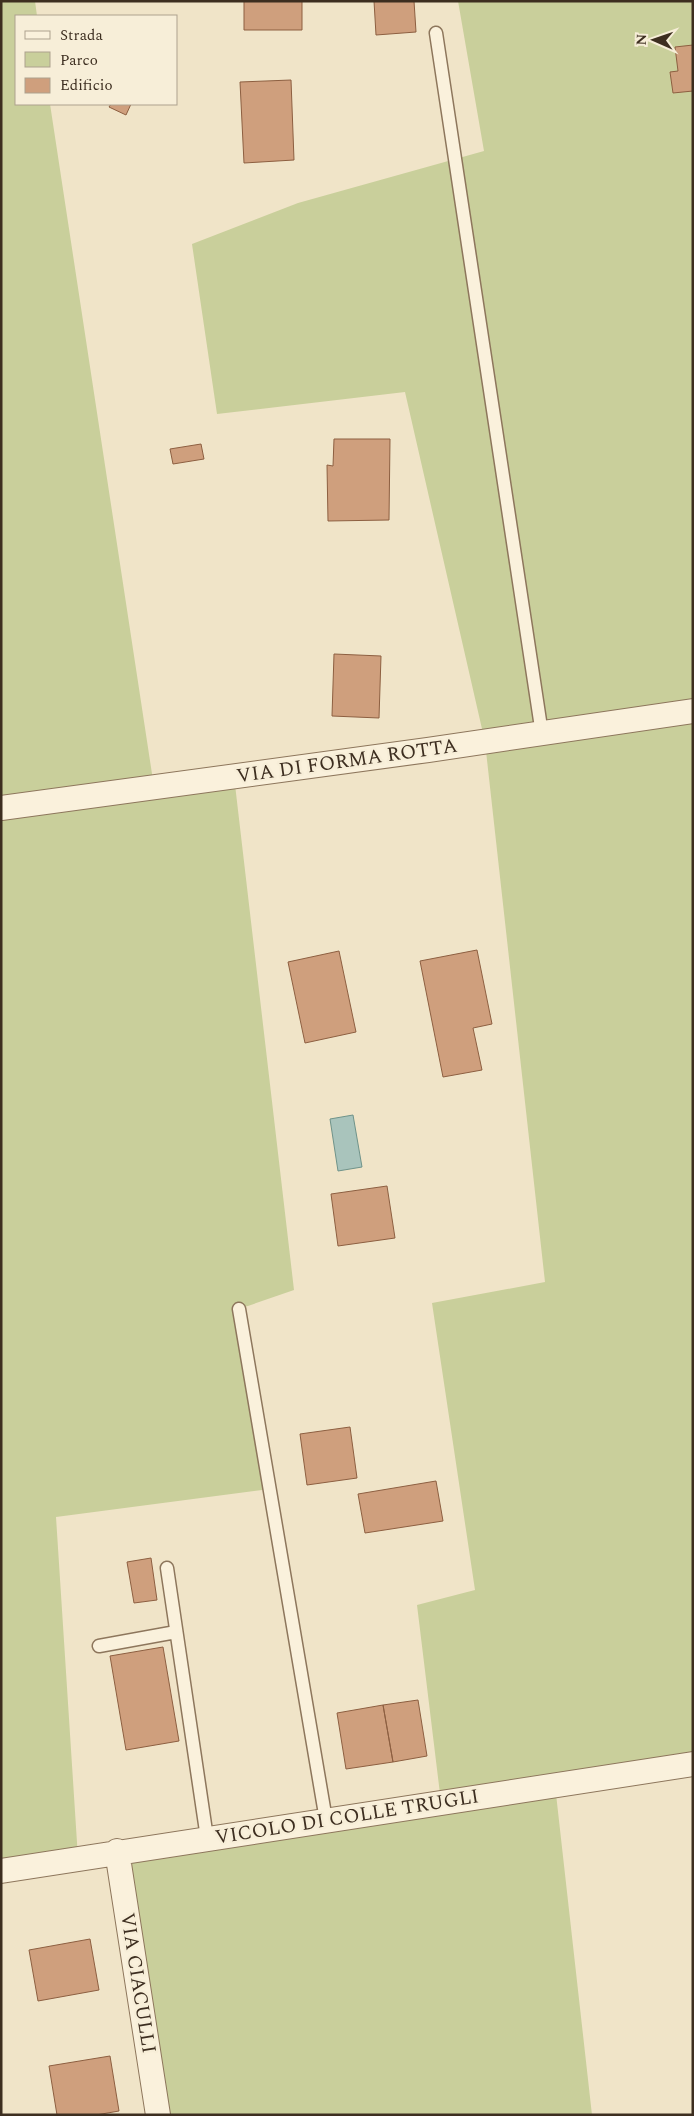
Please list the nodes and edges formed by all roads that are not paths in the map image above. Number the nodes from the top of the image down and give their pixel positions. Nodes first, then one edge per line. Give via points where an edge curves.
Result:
1 (436, 33) dead end
2 (693, 711) edge
3 (542, 734) junction
4 (1, 808) edge
5 (239, 1309) dead end
6 (167, 1568) dead end
7 (176, 1632) junction
8 (99, 1646) dead end
9 (693, 1764) edge
10 (326, 1820) junction
11 (207, 1838) junction
12 (117, 1852) junction
13 (1, 1871) edge
14 (158, 2115) edge

1 - 3 lane
2 - 3 street, VIA DI FORMA ROTTA
3 - 4 street, VIA DI FORMA ROTTA
5 - 10 lane
6 - 7 lane
7 - 8 lane
7 - 11 lane
9 - 10 street, VICOLO DI COLLE TRUGLI
10 - 11 street, VICOLO DI COLLE TRUGLI
11 - 12 street, VICOLO DI COLLE TRUGLI
12 - 13 street, VICOLO DI COLLE TRUGLI
12 - 14 street, VIA CIACULLI

